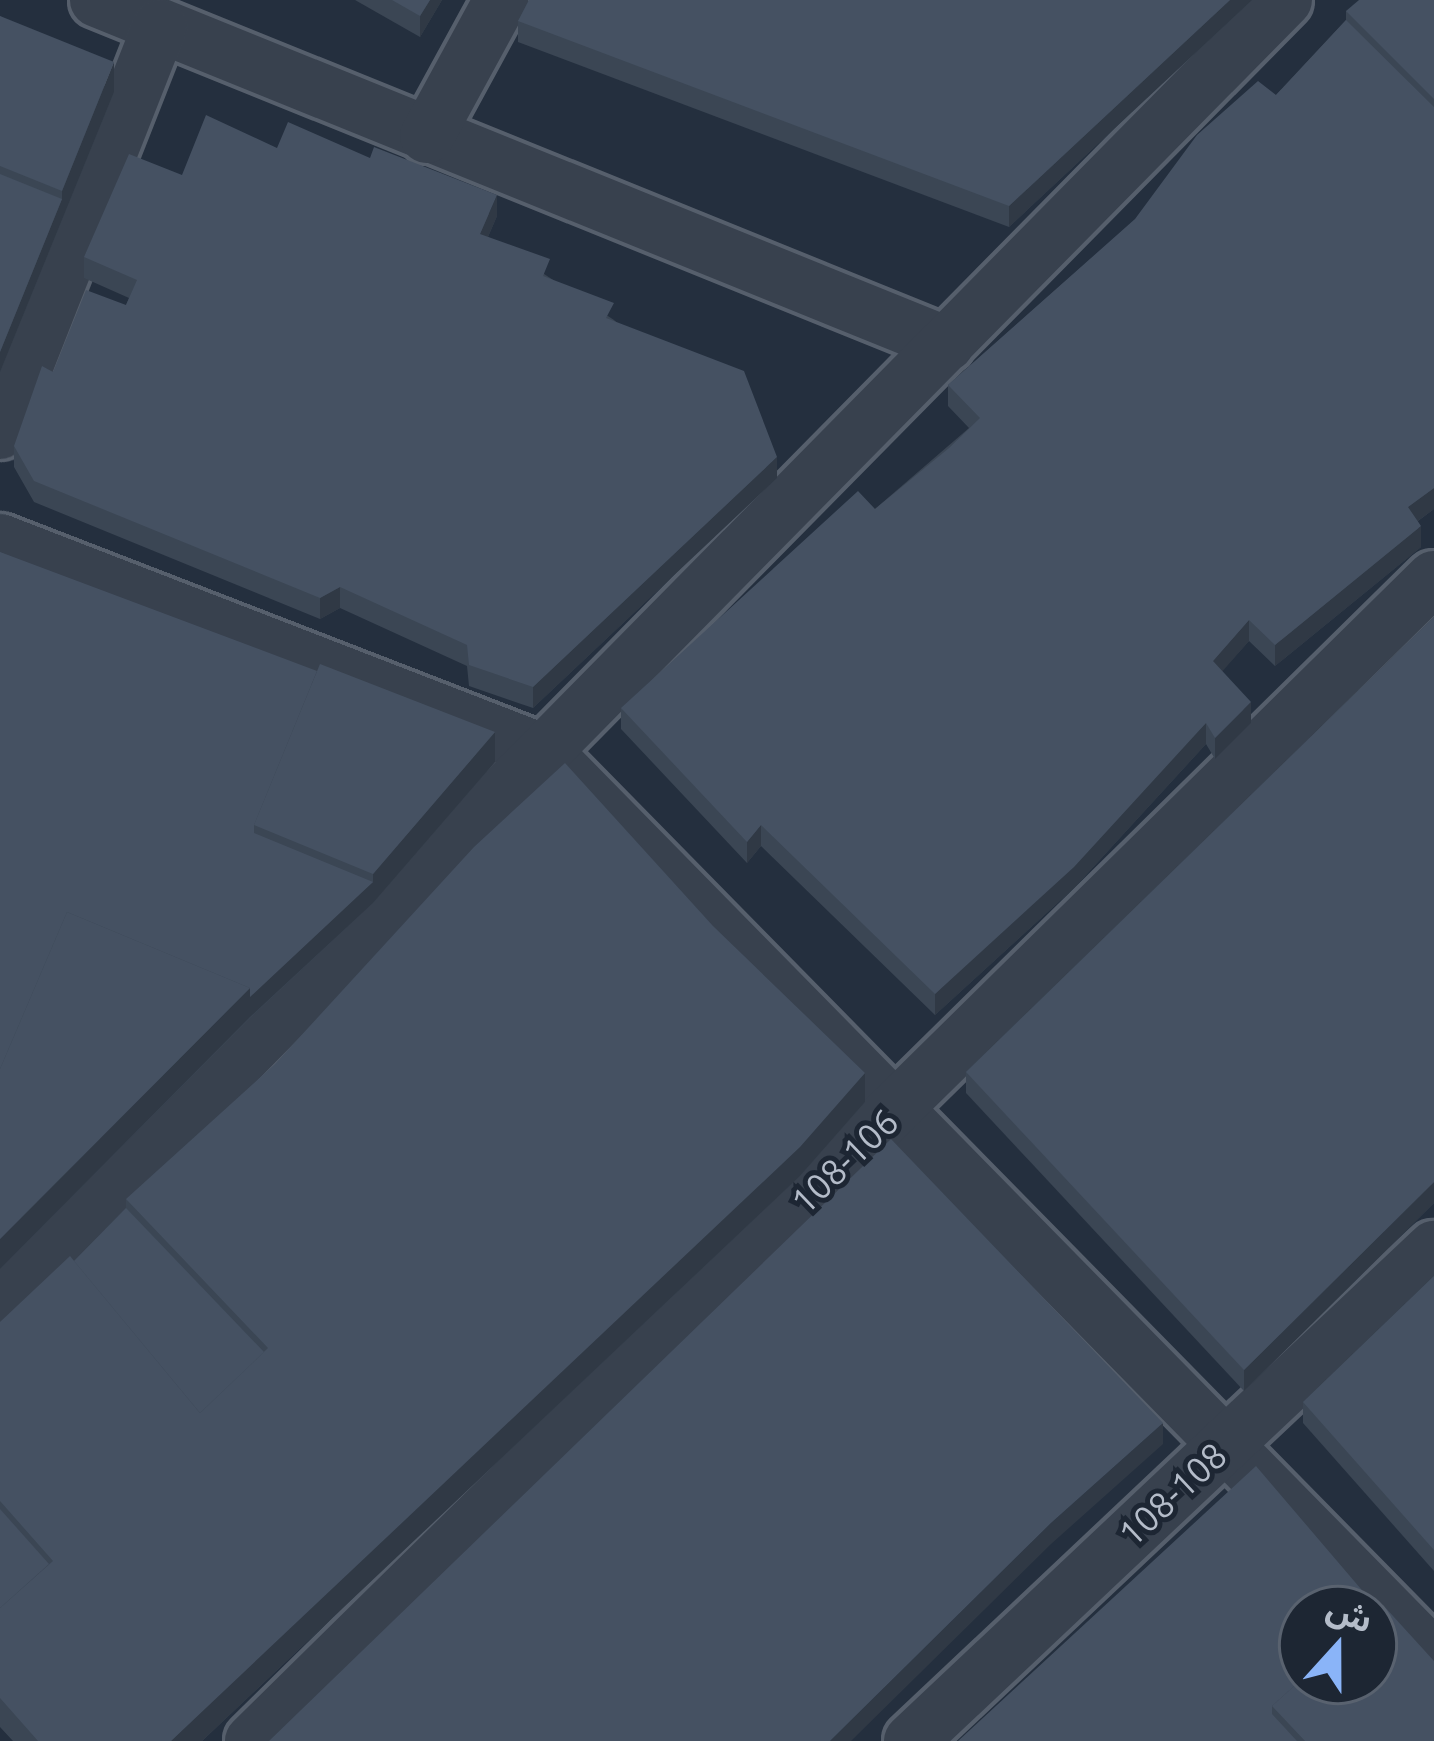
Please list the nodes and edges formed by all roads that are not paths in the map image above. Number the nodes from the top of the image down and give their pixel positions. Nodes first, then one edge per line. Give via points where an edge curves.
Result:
1 (97, 0) edge
2 (502, 0) edge
3 (1285, 0) edge
4 (160, 26) junction
5 (427, 136) junction
6 (947, 344) junction
7 (0, 432) edge
8 (0, 541) edge
9 (1434, 578) edge
10 (545, 752) junction
11 (897, 1110) junction
12 (1434, 1248) edge
13 (0, 1303) edge
14 (1224, 1444) junction
15 (1434, 1657) edge
16 (252, 1741) edge
17 (911, 1741) edge

1 - 4 street
2 - 5 street
3 - 6 street
4 - 5 street
4 - 7 street
5 - 6 street
6 - 10 street
8 - 10 street
9 - 11 street, 108-106
10 - 11 street
10 - 13 street
11 - 14 street
11 - 16 street, 108-106
12 - 14 street, 108-108
14 - 15 street
14 - 17 street, 108-108

